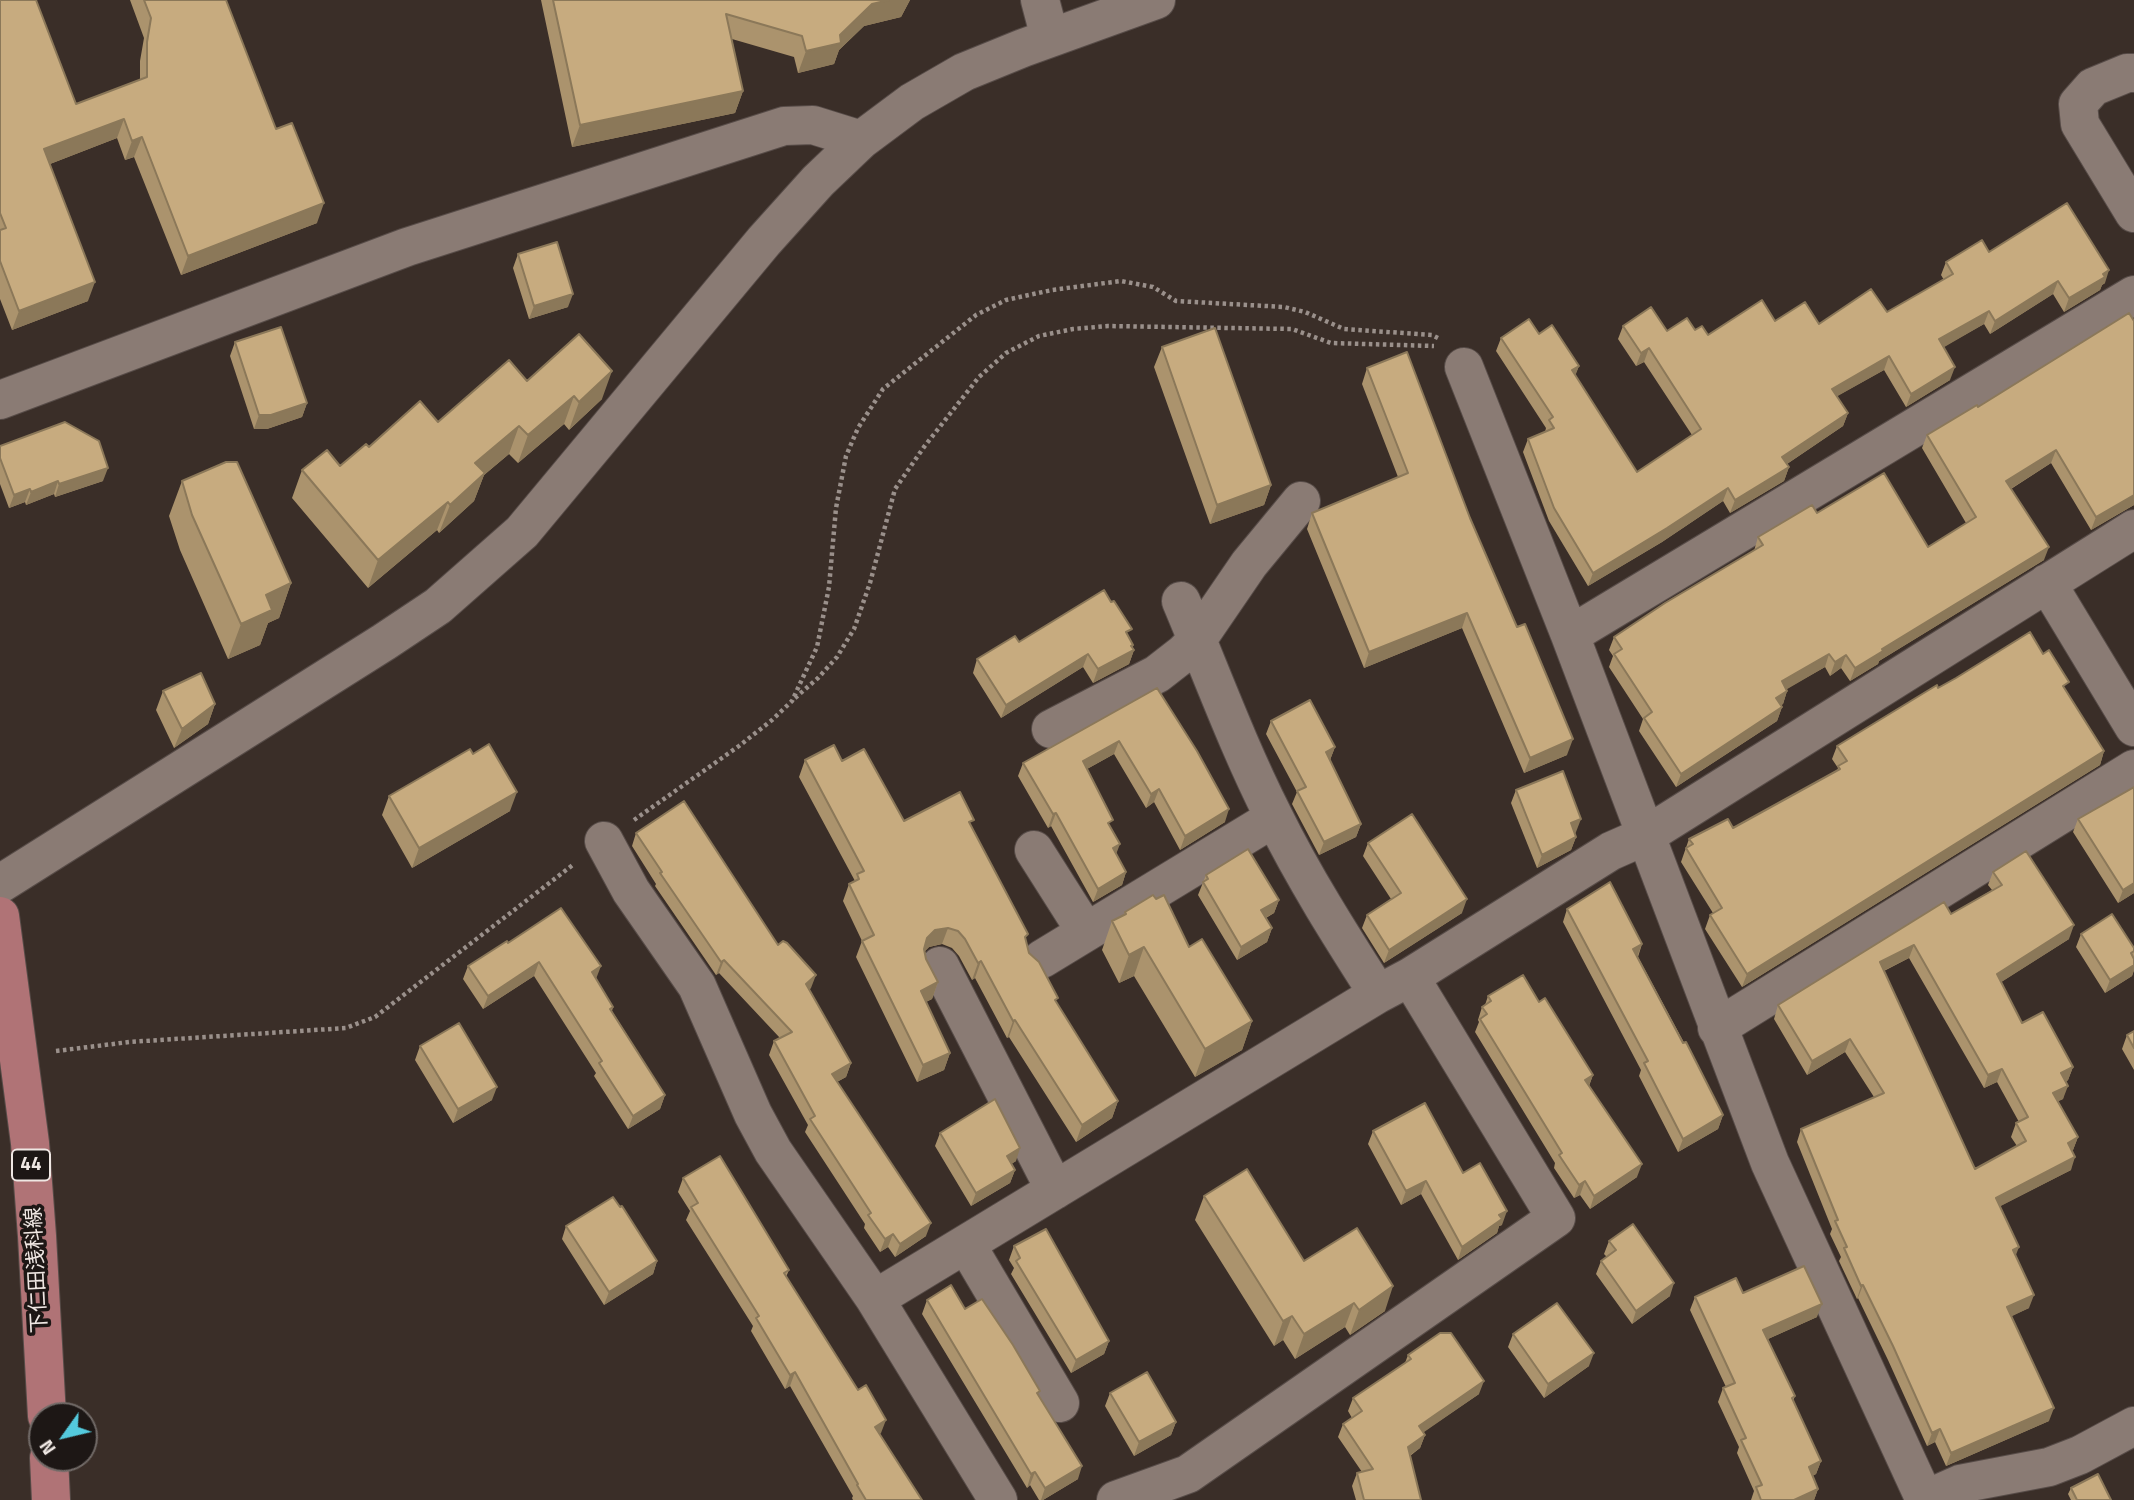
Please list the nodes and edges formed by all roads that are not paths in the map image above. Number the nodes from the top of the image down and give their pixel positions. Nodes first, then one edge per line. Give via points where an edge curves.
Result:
1 (1040, 0) edge
2 (1156, 0) edge
3 (1050, 38) junction
4 (2134, 73) edge
5 (861, 140) junction
6 (2134, 213) edge
7 (2134, 295) edge
8 (1464, 367) road end
9 (0, 400) edge
10 (1301, 501) dead end
11 (2134, 529) edge
12 (2047, 583) junction
13 (1181, 601) dead end
14 (1570, 635) junction
15 (1197, 640) junction
16 (2134, 727) edge
17 (1051, 729) dead end
18 (2134, 769) edge
19 (1274, 818) junction
20 (1645, 836) junction
21 (604, 841) road end
22 (1034, 850) dead end
23 (0, 884) edge
24 (0, 916) edge
25 (1086, 932) junction
26 (1042, 959) dead end
27 (940, 966) dead end
28 (1394, 986) junction
29 (1717, 1028) junction
30 (1055, 1190) junction
31 (966, 1244) junction
32 (874, 1300) junction
33 (46, 1402) edge
34 (1060, 1403) dead end
35 (2134, 1426) edge
36 (50, 1472) edge
37 (51, 1500) edge
38 (998, 1500) edge
39 (1116, 1500) edge
40 (1924, 1500) edge

1 - 3 street
2 - 3 street
3 - 5 street via 964,72 912,102
4 - 6 street via 2093,87 2078,104 2080,124
5 - 9 street via 813,125 784,126 407,247
5 - 23 street via 764,241 522,532 471,578 384,642
7 - 14 street
8 - 14 street
10 - 15 street via 1249,564
11 - 12 street
12 - 16 street
12 - 20 street
13 - 15 street
14 - 20 street
15 - 17 street via 1157,674
15 - 19 street
18 - 29 street
19 - 25 street
19 - 28 street via 1320,904
20 - 28 street via 1611,850
20 - 29 street
21 - 32 street via 631,891 697,986 774,1151
22 - 25 street
24 - 33 main road, 下仁田浅科線 / 44 via 20,1056
25 - 26 street
27 - 30 street
28 - 30 street
28 - 39 street via 1556,1218 1188,1474
29 - 40 street via 1770,1163
30 - 31 street
31 - 32 street
31 - 34 street
32 - 38 street
35 - 40 street via 2049,1467 1960,1484
36 - 37 main road

